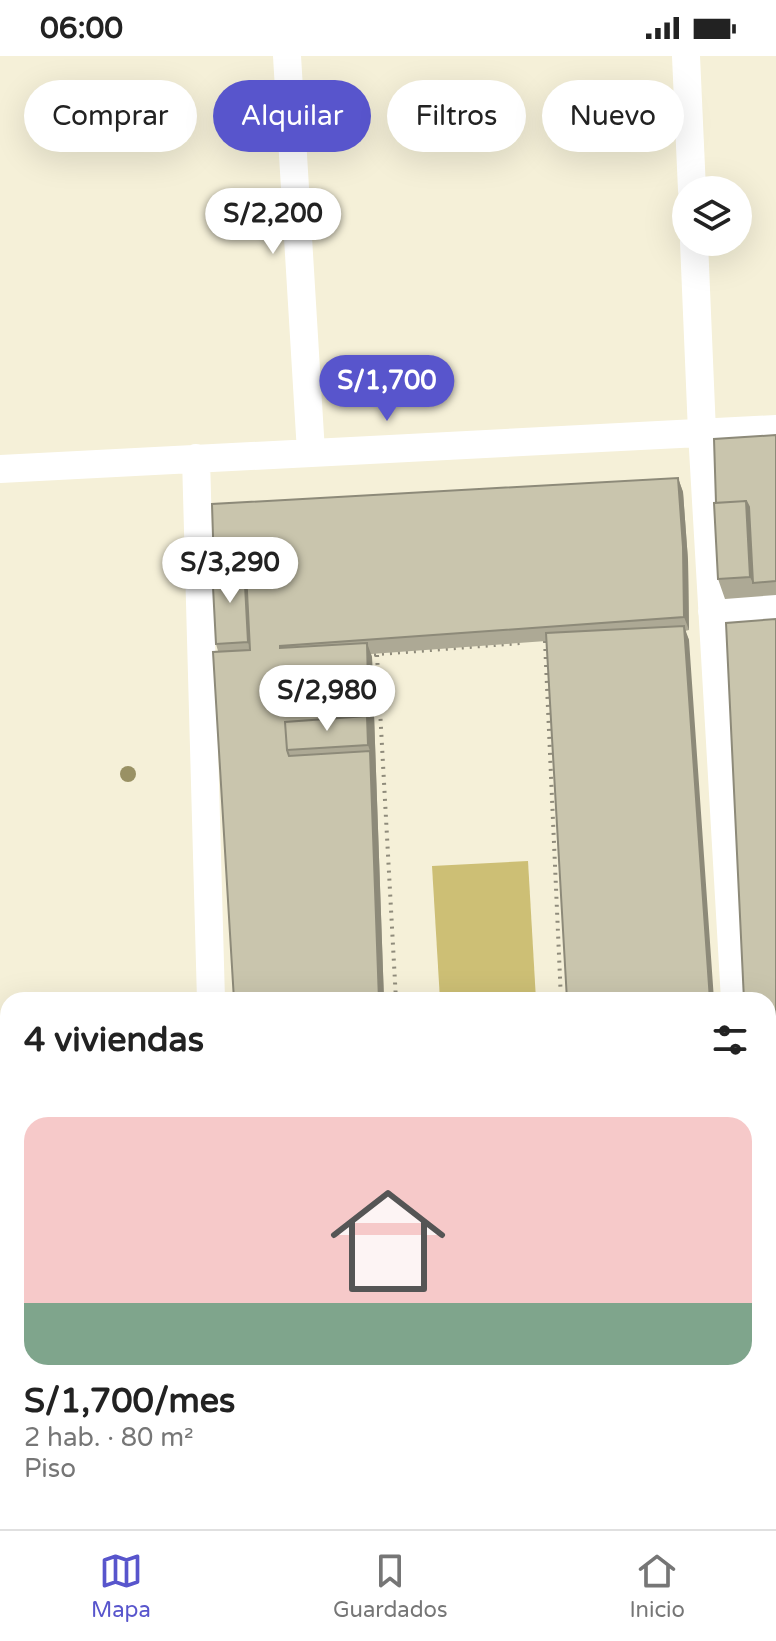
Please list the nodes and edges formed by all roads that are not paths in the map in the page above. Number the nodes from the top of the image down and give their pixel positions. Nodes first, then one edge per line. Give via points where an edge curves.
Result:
1 (287, 56) edge
2 (686, 56) edge
3 (691, 176) edge
4 (695, 256) edge
5 (776, 429) edge
6 (702, 432) junction
7 (311, 452) junction
8 (196, 458) junction
9 (0, 469) edge
10 (776, 608) edge
11 (712, 611) junction
12 (211, 992) edge
13 (735, 992) edge

1 - 7 street
2 - 3 street
4 - 6 street
5 - 6 street
6 - 7 street
6 - 11 street
7 - 8 street
8 - 9 street
8 - 12 street
10 - 11 street
11 - 13 street

